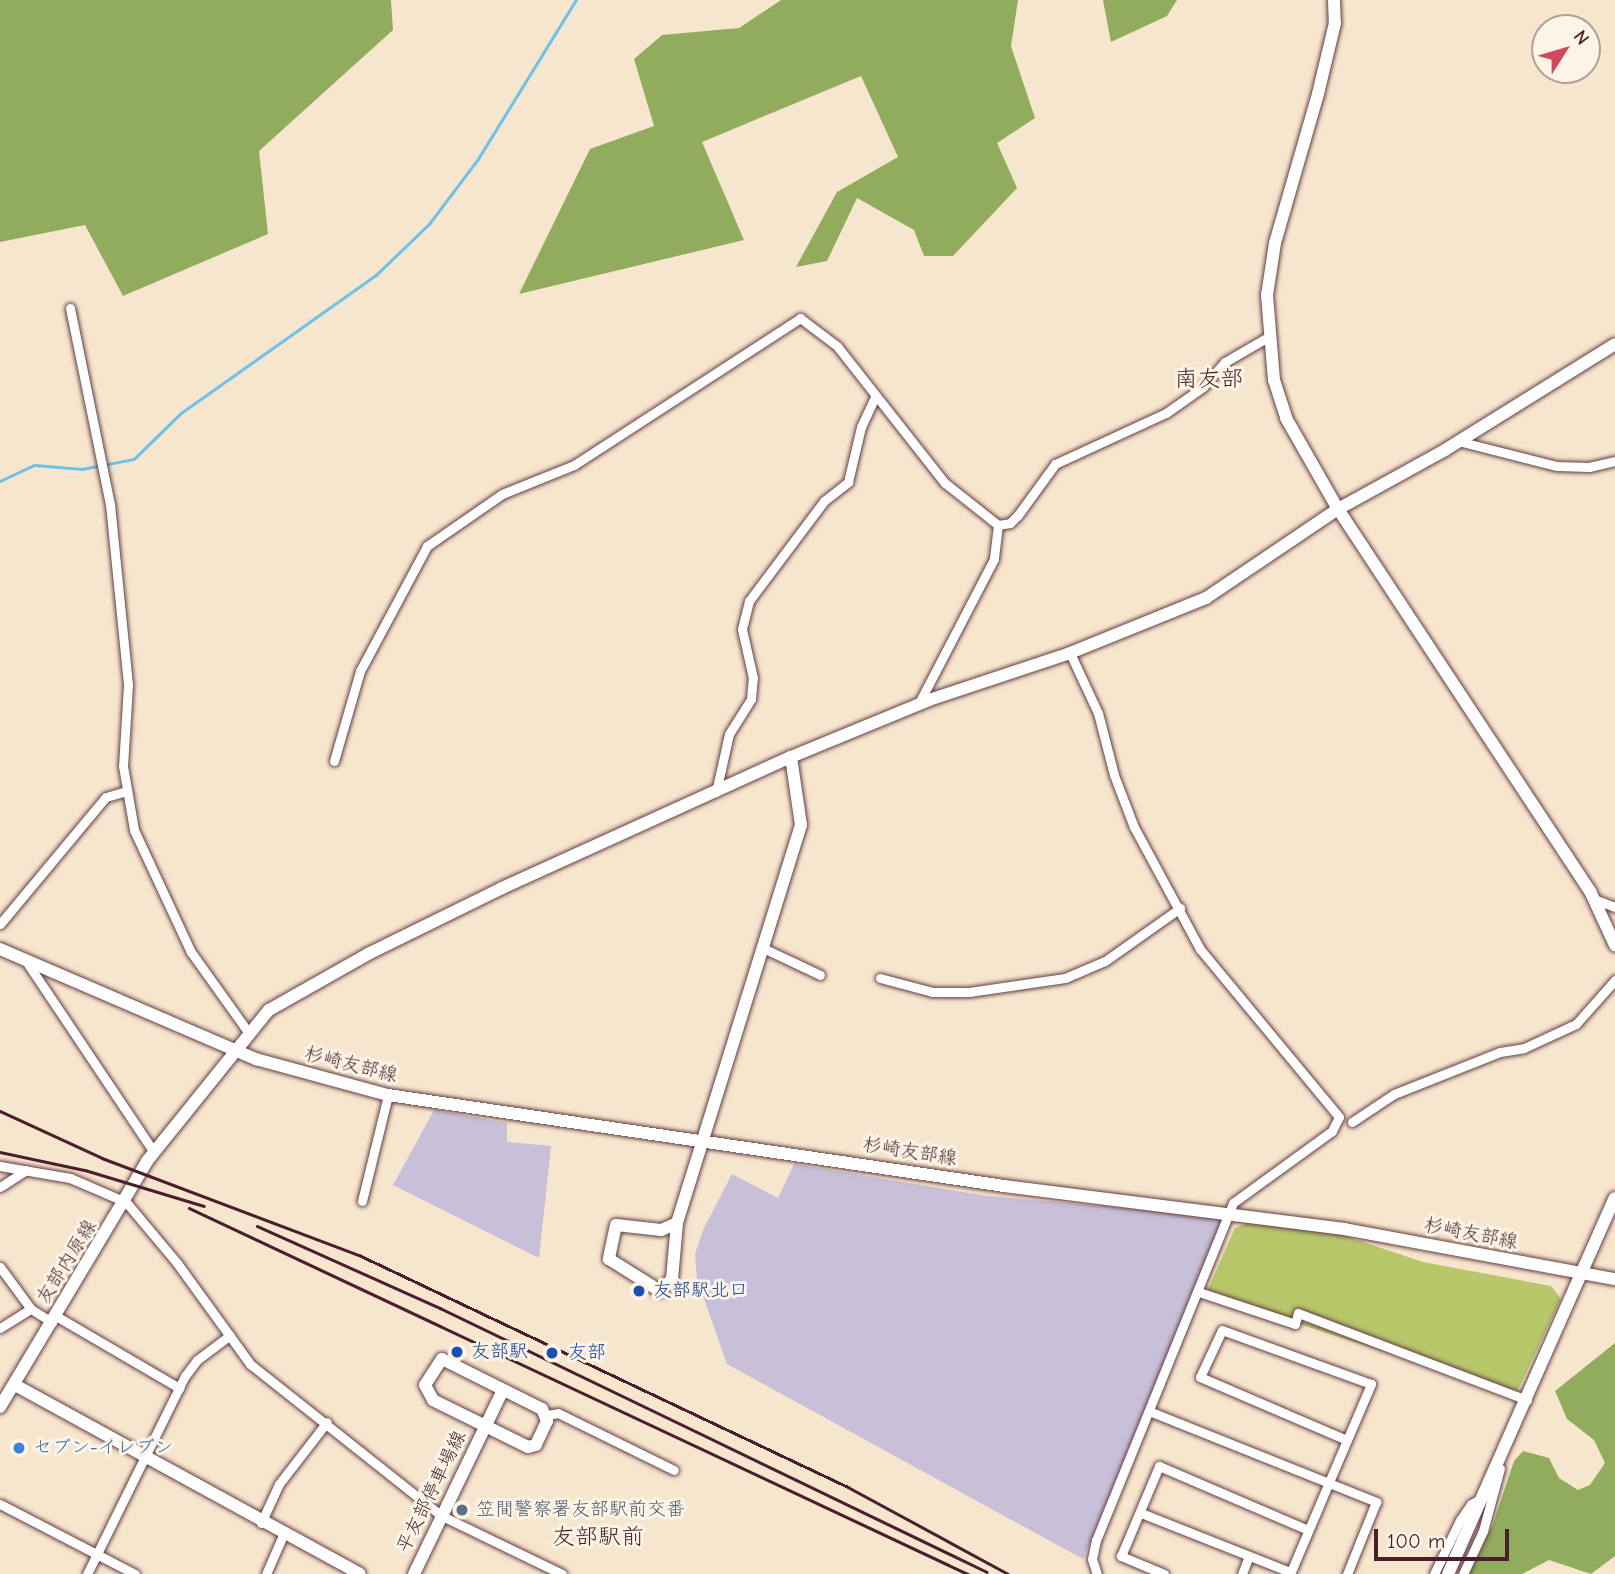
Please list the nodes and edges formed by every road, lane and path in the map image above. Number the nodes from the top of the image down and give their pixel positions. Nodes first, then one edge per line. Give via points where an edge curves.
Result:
1 (1334, 0) edge
2 (70, 308) dead end
3 (1268, 337) junction
4 (1615, 344) edge
5 (874, 399) junction
6 (1458, 441) junction
7 (1615, 461) edge
8 (1338, 509) junction
9 (998, 525) junction
10 (1070, 653) junction
11 (918, 705) junction
12 (791, 757) junction
13 (334, 761) dead end
14 (127, 791) junction
15 (716, 792) junction
16 (1594, 899) junction
17 (1615, 907) edge
18 (1180, 908) junction
19 (0, 923) edge
20 (1615, 945) edge
21 (763, 948) junction
22 (0, 949) edge
23 (23, 957) junction
24 (820, 975) dead end
25 (880, 978) dead end
26 (1615, 980) edge
27 (248, 1032) junction
28 (234, 1050) junction
29 (388, 1095) junction
30 (1352, 1122) dead end
31 (703, 1140) junction
32 (154, 1152) junction
33 (0, 1166) edge
34 (26, 1170) junction
35 (0, 1187) edge
36 (1615, 1198) edge
37 (362, 1201) dead end
38 (126, 1202) junction
39 (1229, 1214) junction
40 (677, 1223) junction
41 (662, 1230) junction
42 (678, 1243) junction
43 (0, 1267) edge
44 (1583, 1275) junction
45 (1615, 1279) edge
46 (1199, 1292) junction
47 (31, 1309) junction
48 (54, 1319) junction
49 (0, 1328) edge
50 (230, 1335) junction
51 (15, 1385) junction
52 (179, 1388) junction
53 (503, 1390) junction
54 (1527, 1400) junction
55 (0, 1407) edge
56 (1149, 1411) junction
57 (547, 1415) junction
58 (327, 1422) junction
59 (485, 1426) junction
60 (1348, 1440) junction
61 (1505, 1449) junction
62 (145, 1459) junction
63 (674, 1470) dead end
64 (1329, 1482) junction
65 (1483, 1498) junction
66 (0, 1504) edge
67 (1141, 1513) junction
68 (442, 1516) junction
69 (261, 1523) junction
70 (1308, 1530) junction
71 (283, 1535) junction
72 (98, 1555) junction
73 (1249, 1556) junction
74 (1290, 1573) edge
75 (87, 1574) edge
76 (135, 1574) edge
77 (266, 1574) edge
78 (360, 1574) edge
79 (414, 1574) edge
80 (562, 1574) edge
81 (1097, 1574) edge
82 (1164, 1574) edge
83 (1242, 1574) edge
84 (1347, 1574) edge
85 (1434, 1574) edge
86 (1448, 1574) edge
87 (1463, 1574) edge

1 - 3 street via 1335,23 1318,94 1275,243 1267,295
2 - 14 street via 110,504 128,685 123,766
3 - 8 street via 1286,418
3 - 9 street via 1225,362 1203,387 1166,413 1055,464 1018,515 1010,523
4 - 6 street, 友部内原線
5 - 9 street via 945,484
5 - 13 street via 837,346 800,318 574,465 502,494 447,528 426,546 360,671
5 - 15 street via 861,428 848,482 824,501 748,601 742,629 753,678 751,699 729,734
6 - 7 street via 1557,466 1589,467
6 - 8 street, 友部内原線
8 - 10 street, 友部内原線 via 1206,598
8 - 16 street
9 - 11 street via 994,559
10 - 11 street, 友部内原線
10 - 18 street via 1098,713 1134,827
11 - 12 street, 友部内原線
12 - 15 street, 友部内原線
12 - 21 street via 801,825
14 - 19 street via 106,797
14 - 27 street via 134,830 191,952
15 - 27 street, 友部内原線 via 368,954 269,1010
16 - 17 street
16 - 20 street
18 - 25 street via 1105,961 1065,978 969,992 933,992
18 - 39 street via 1200,949 1339,1117 1332,1131 1240,1195
21 - 24 street
21 - 31 street
22 - 23 street
23 - 28 street
23 - 32 street
26 - 30 street via 1576,1024 1524,1048 1500,1052 1394,1094
27 - 28 street, 友部内原線
28 - 29 street, 杉崎友部線
28 - 32 street, 友部内原線
29 - 31 street, 杉崎友部線
29 - 37 street
31 - 39 street, 杉崎友部線 via 1004,1186
31 - 40 street
32 - 38 street, 友部内原線
33 - 34 street
34 - 35 street
34 - 38 street via 70,1178
36 - 44 street
38 - 48 street, 友部内原線
38 - 50 street
39 - 44 street, 杉崎友部線 via 1344,1229
39 - 46 street
40 - 41 street
40 - 42 street
41 - 42 street
41 - 42 street via 616,1225 609,1248 612,1265 660,1292 672,1279
43 - 47 street
44 - 45 street, 杉崎友部線
44 - 54 street
46 - 54 street via 1295,1324 1298,1313
46 - 56 street
47 - 48 street
47 - 49 street
48 - 51 street, 友部内原線
48 - 52 street
50 - 52 street via 197,1360
50 - 58 street via 250,1364
51 - 55 street, 友部内原線
51 - 62 street
52 - 62 street
53 - 57 street
53 - 59 street, 平友部停車場線
53 - 59 street via 451,1361 442,1359 435,1364 425,1385 429,1396
54 - 61 street
56 - 64 street
56 - 81 street via 1096,1540 1093,1559
57 - 59 street via 532,1447
57 - 63 street via 558,1413
58 - 68 street
58 - 69 street via 279,1484
59 - 68 street, 平友部停車場線
60 - 60 street via 1371,1384 1222,1330 1200,1377
60 - 64 street
61 - 65 street
61 - 87 street via 1483,1531
62 - 69 street
62 - 72 street
64 - 70 street
64 - 84 street via 1376,1502
65 - 85 street via 1471,1504 1460,1520
65 - 86 street
66 - 72 street
67 - 70 street via 1159,1466
67 - 73 street
67 - 82 street via 1121,1556
68 - 79 street, 平友部停車場線
68 - 80 street
69 - 71 street
70 - 74 street
71 - 77 street
71 - 78 street
72 - 75 street
72 - 76 street
73 - 74 street
73 - 83 street

